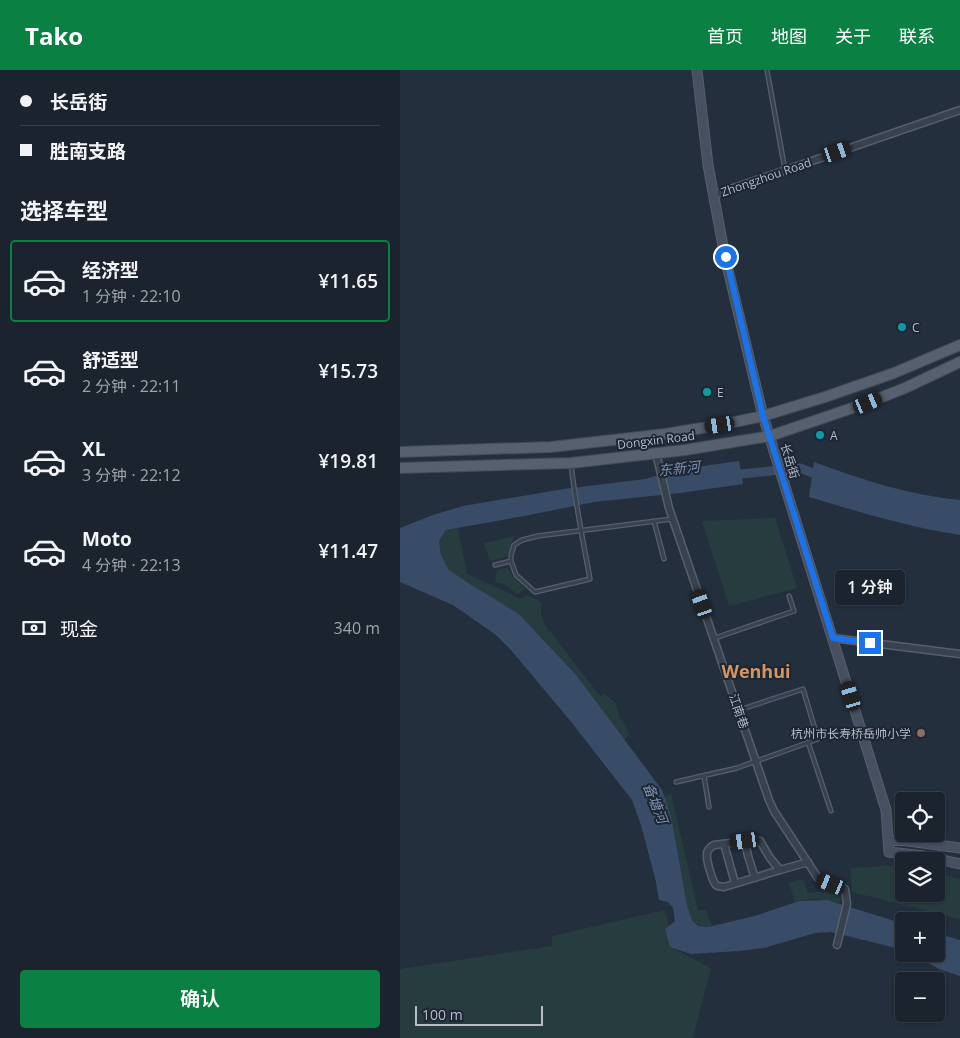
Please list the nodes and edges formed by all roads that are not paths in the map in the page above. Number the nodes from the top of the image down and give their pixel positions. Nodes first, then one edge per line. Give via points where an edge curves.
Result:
1 (697, 70) edge
2 (767, 70) edge
3 (960, 110) edge
4 (785, 170) junction
5 (713, 195) junction
6 (960, 345) edge
7 (960, 362) edge
8 (763, 416) junction
9 (770, 436) junction
10 (400, 452) edge
11 (656, 453) junction
12 (571, 463) junction
13 (400, 468) edge
14 (673, 519) junction
15 (654, 521) junction
16 (582, 530) junction
17 (664, 559) dead end
18 (511, 560) junction
19 (495, 565) dead end
20 (789, 596) dead end
21 (714, 638) junction
22 (833, 638) junction
23 (960, 654) edge
24 (739, 710) junction
25 (808, 742) junction
26 (756, 762) junction
27 (704, 776) junction
28 (676, 782) dead end
29 (709, 807) dead end
30 (831, 811) dead end
31 (888, 840) junction
32 (746, 841) junction
33 (724, 844) junction
34 (960, 848) edge
35 (808, 862) junction
36 (960, 864) edge
37 (780, 870) junction
38 (755, 878) junction
39 (736, 884) junction
40 (836, 945) dead end

1 - 5 street, 长岳街
2 - 4 lane
3 - 4 street, Zhongzhou Road
4 - 5 street, Zhongzhou Road
5 - 8 street, 长岳街
6 - 8 main road, Dongxin Road via 825,398
7 - 9 main road, Dongxin Road via 868,403
8 - 9 street, 长岳街
8 - 10 main road, Dongxin Road via 665,434 551,447
9 - 11 main road, Dongxin Road
9 - 22 street, 长岳街
11 - 12 main road, Dongxin Road
11 - 14 street, 江南巷
12 - 13 main road, Dongxin Road
12 - 16 lane
14 - 15 lane
14 - 21 street, 江南巷
15 - 16 lane
15 - 17 lane
16 - 18 lane via 522,540 514,545
16 - 18 lane via 590,579 535,592 516,575
18 - 19 lane
20 - 21 lane via 794,611
21 - 24 street, 江南巷
22 - 23 street
22 - 31 street, 长岳街 via 886,810
24 - 25 lane via 802,689 818,739
24 - 26 street, 江南巷
25 - 26 lane
25 - 30 lane
26 - 27 lane
26 - 35 street, 江南巷 via 774,811
27 - 28 lane
27 - 29 lane
31 - 34 street
31 - 36 street, 长岳街 via 889,852
32 - 33 street
32 - 37 street via 760,841
32 - 38 street
33 - 39 street
33 - 39 street via 709,848 709,867 716,885
35 - 37 street
35 - 40 street, 江南巷 via 818,878 845,889 847,904
37 - 38 street
38 - 39 street

